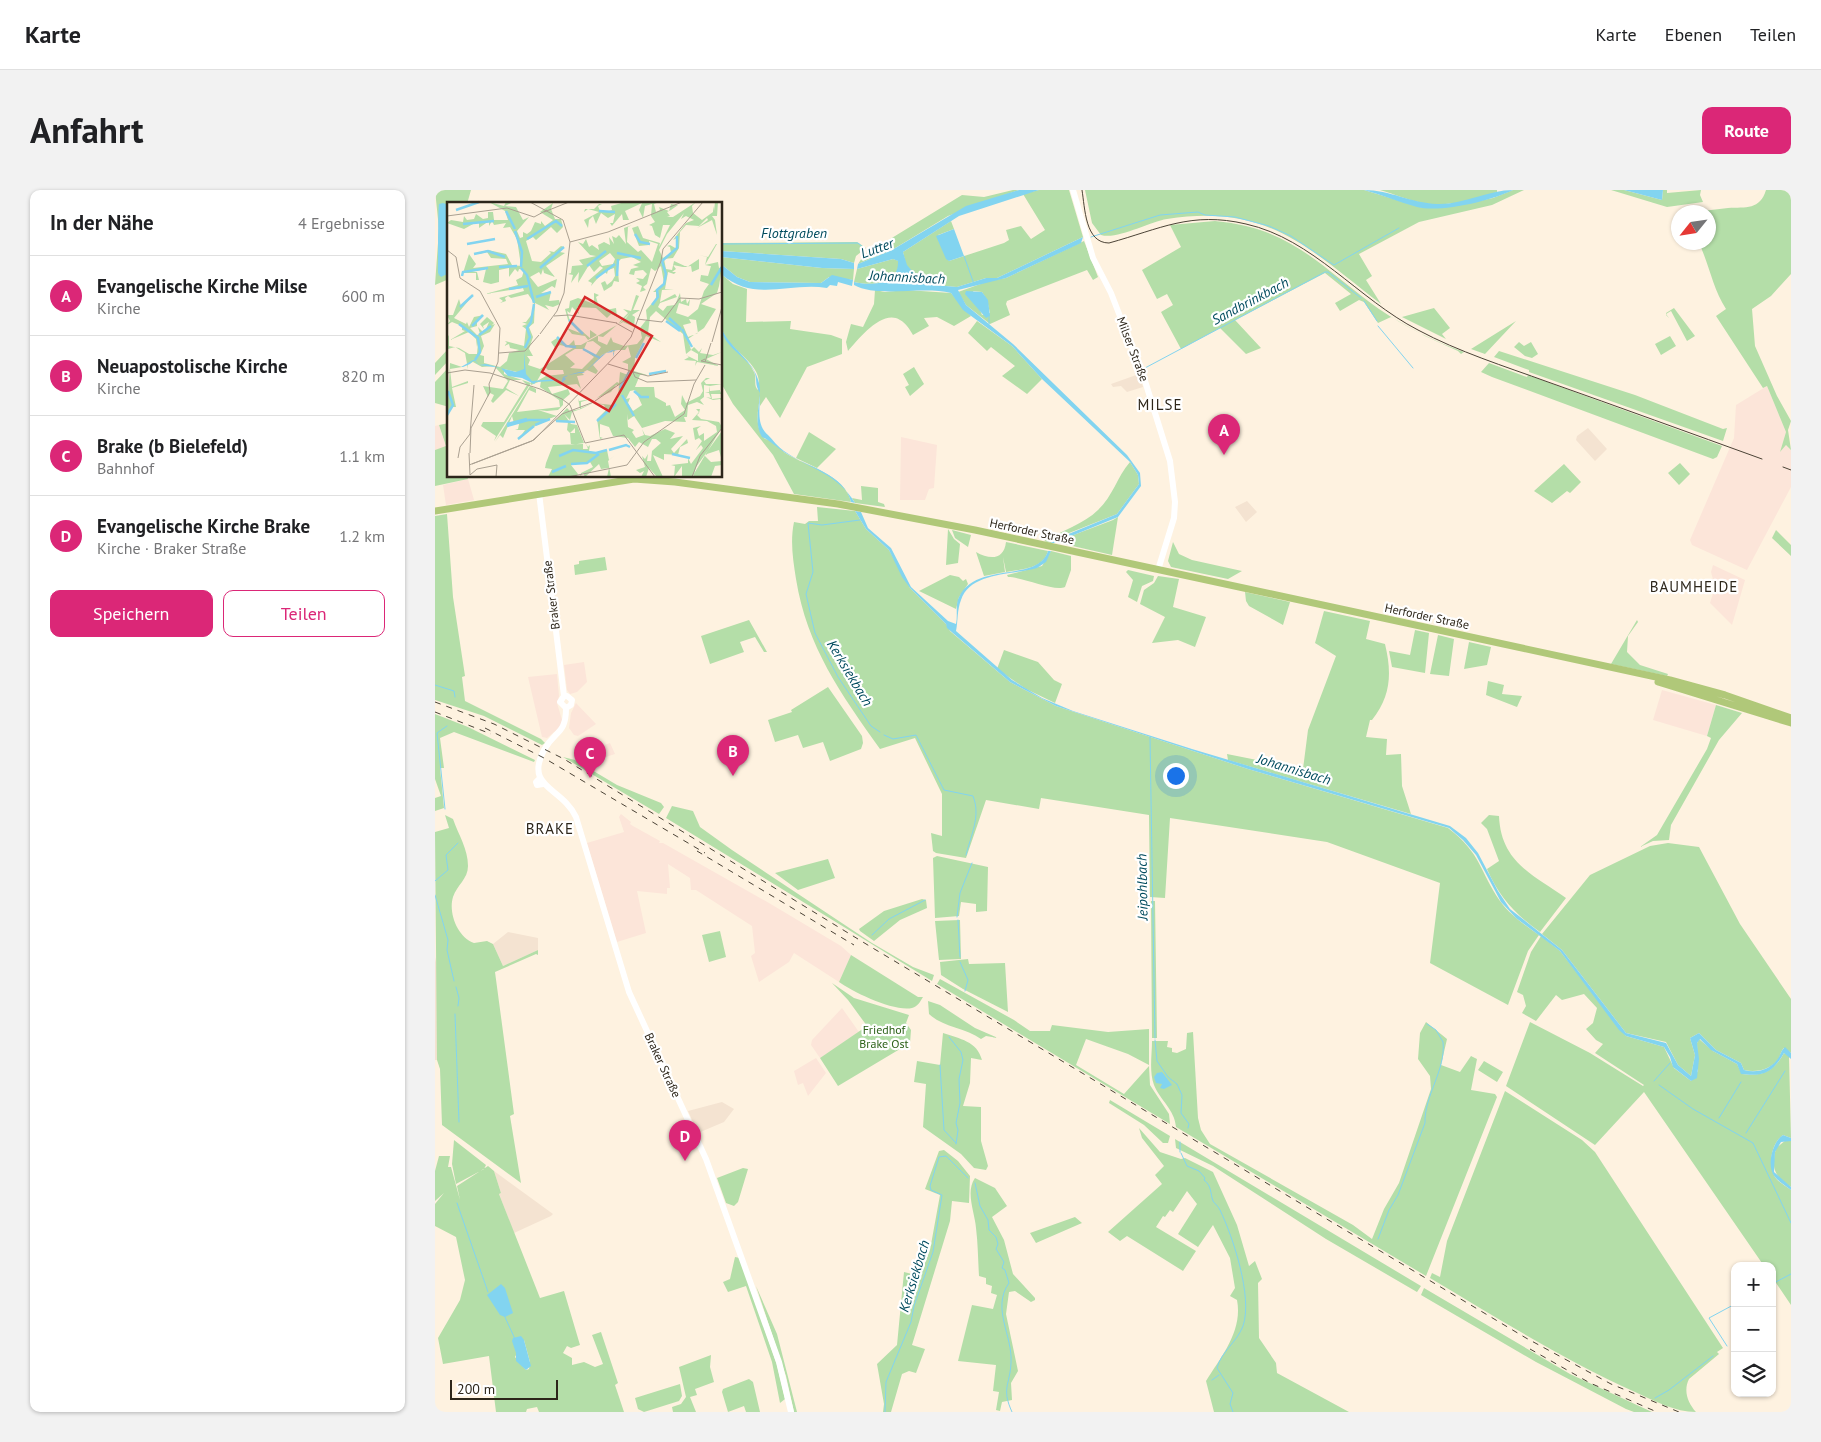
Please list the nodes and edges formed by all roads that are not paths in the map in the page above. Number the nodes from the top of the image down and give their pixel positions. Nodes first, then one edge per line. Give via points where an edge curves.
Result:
1 (1073, 190) edge
2 (539, 493) junction
3 (435, 511) edge
4 (1158, 570) junction
5 (1618, 669) junction
6 (1791, 718) edge
7 (1791, 723) edge
8 (791, 1412) edge

1 - 4 main road, Milser Straße via 1095,263 1111,292 1147,386 1170,461 1174,518
2 - 3 main road, Herforder Straße
2 - 4 main road, Herforder Straße via 619,480 654,480 863,508
2 - 8 main road, Braker Straße via 564,696 572,700 566,708 565,725 538,762 541,782 559,796 576,817 629,992 706,1160 779,1362
4 - 5 main road, Herforder Straße
5 - 6 main road, Herforder Straße via 1703,689
5 - 7 main road, Herforder Straße

